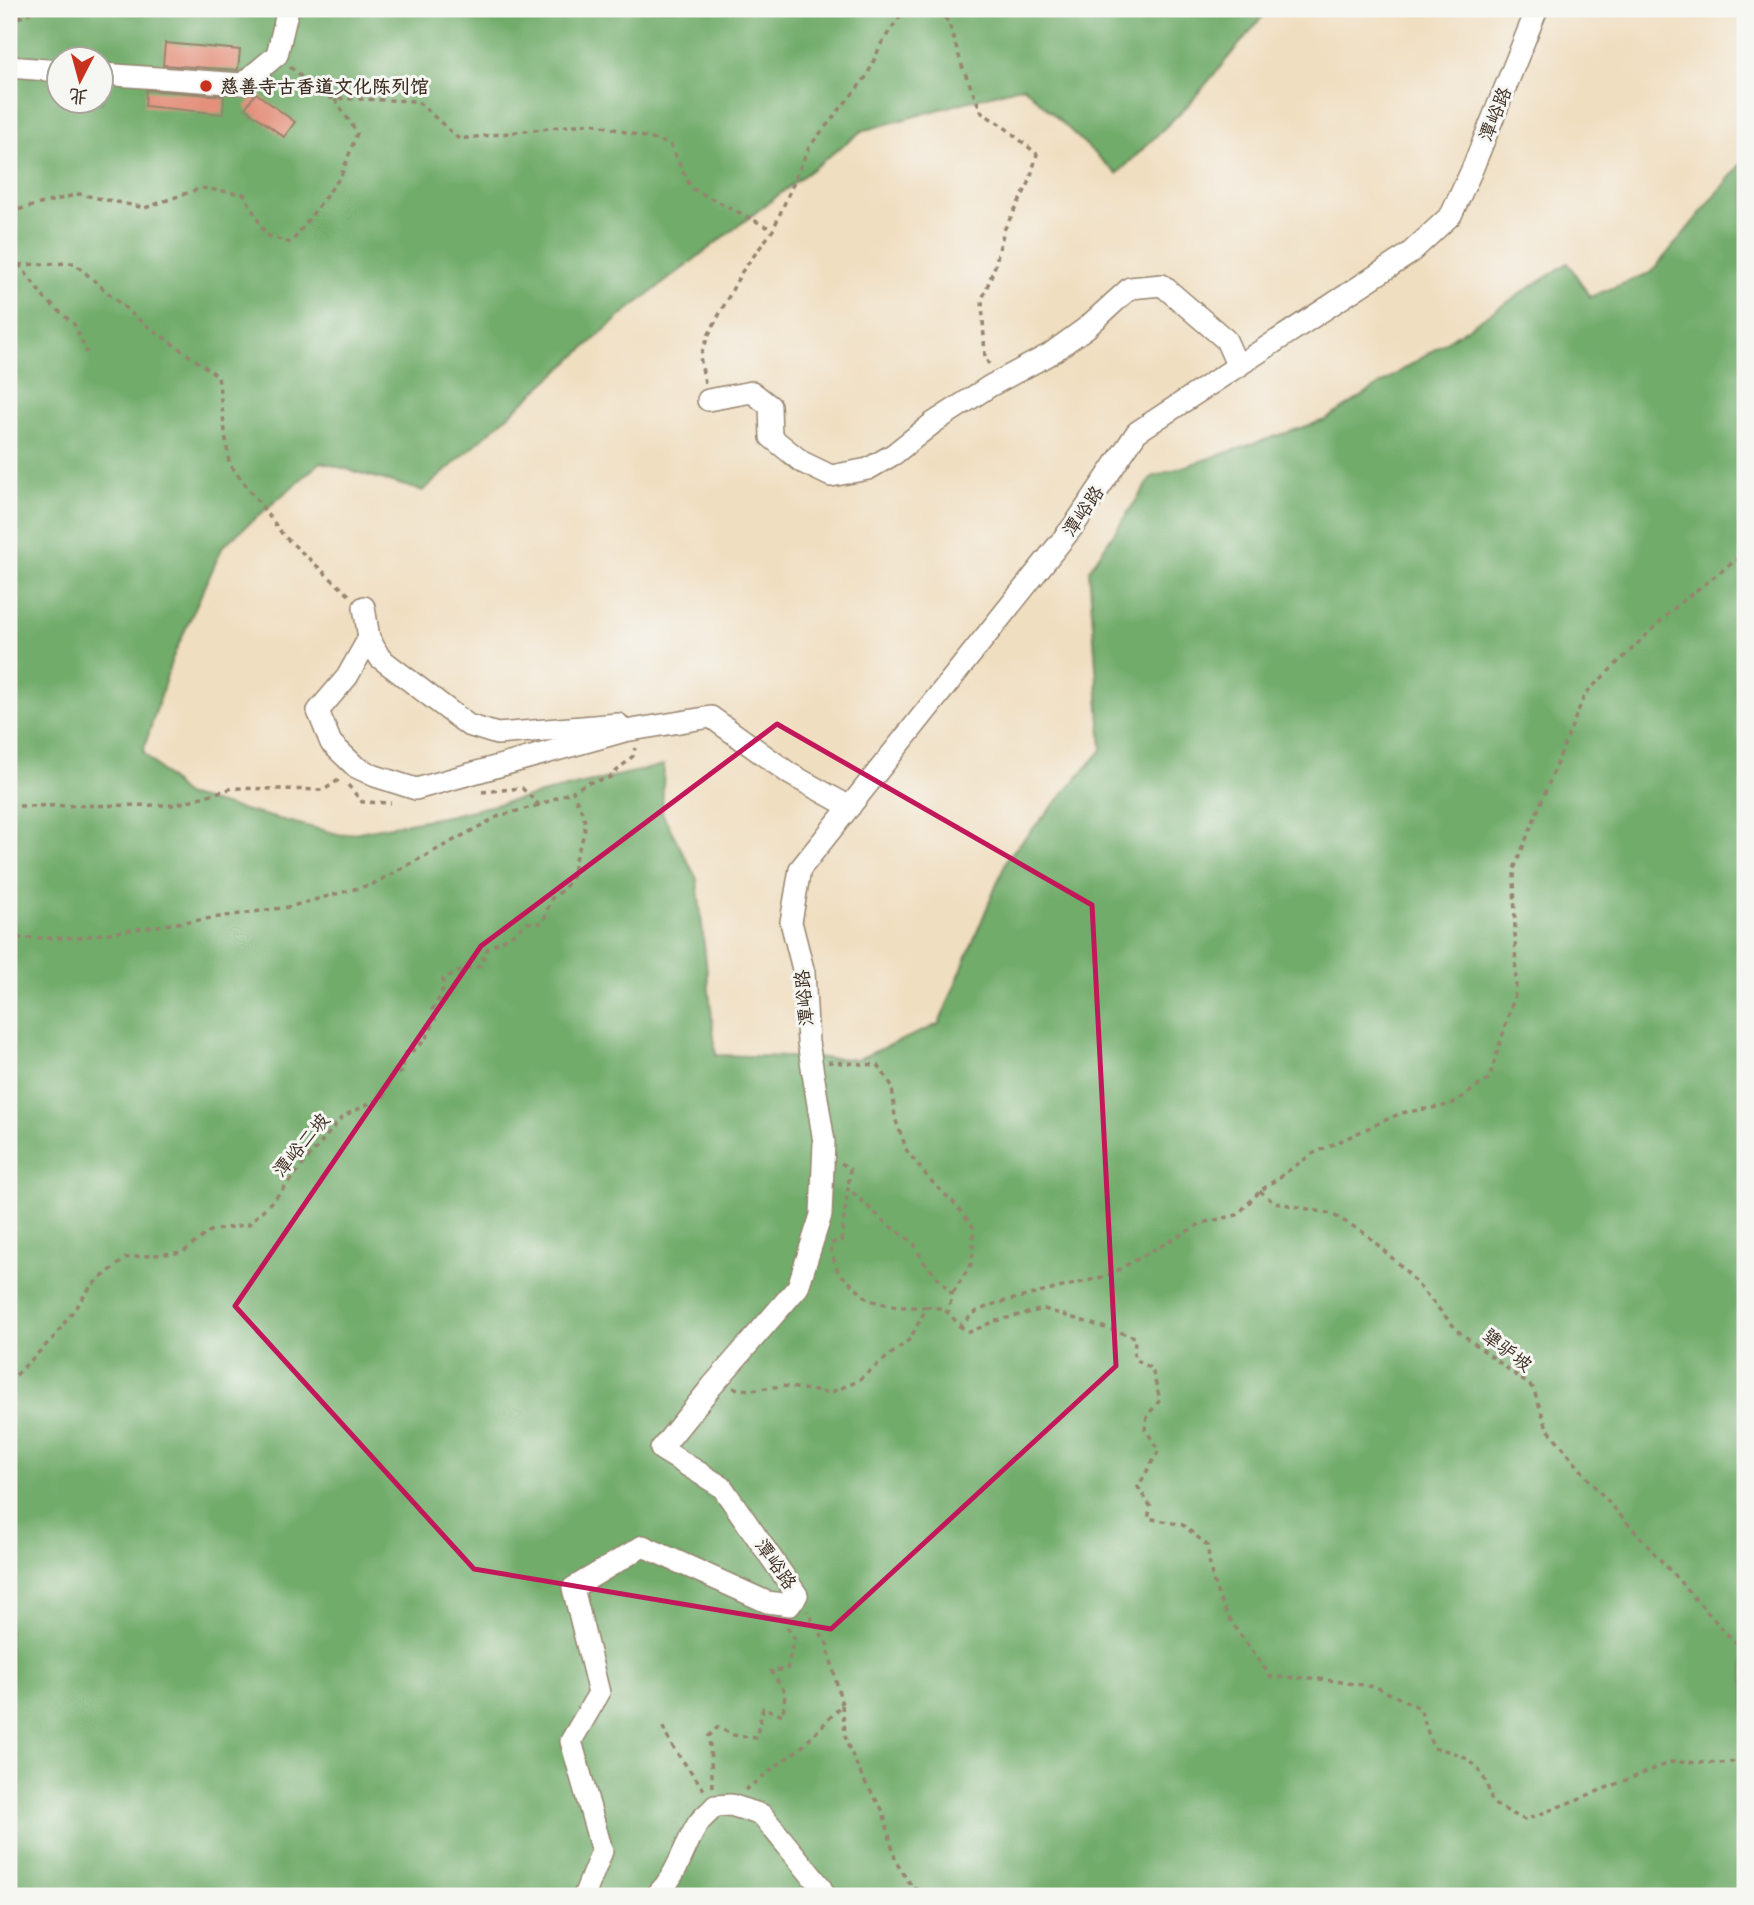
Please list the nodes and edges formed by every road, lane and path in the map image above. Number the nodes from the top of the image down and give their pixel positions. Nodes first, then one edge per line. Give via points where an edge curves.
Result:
1 (38, 9) edge
2 (288, 9) edge
3 (901, 9) edge
4 (939, 9) edge
5 (1537, 9) edge
6 (9, 22) edge
7 (277, 55) junction
8 (9, 67) edge
9 (46, 70) edge
10 (116, 75) edge
11 (334, 98) junction
12 (9, 212) edge
13 (773, 230) junction
14 (19, 264) junction
15 (9, 265) edge
16 (87, 353) dead end
17 (1238, 367) junction
18 (1000, 381) junction
19 (708, 400) joint
20 (1745, 553) edge
21 (364, 607) joint
22 (369, 638) junction
23 (639, 729) junction
24 (356, 767) junction
25 (539, 805) dead end
26 (9, 806) edge
27 (850, 807) junction
28 (9, 944) edge
29 (811, 1061) junction
30 (1259, 1191) junction
31 (821, 1215) junction
32 (829, 1243) junction
33 (952, 1294) junction
34 (927, 1307) junction
35 (949, 1311) junction
36 (959, 1325) junction
37 (9, 1382) edge
38 (712, 1386) junction
39 (790, 1599) junction
40 (1745, 1651) edge
41 (842, 1705) junction
42 (663, 1727) dead end
43 (1745, 1757) edge
44 (715, 1806) junction
45 (584, 1896) edge
46 (656, 1896) edge
47 (825, 1896) edge
48 (938, 1896) edge

1 - 6 path
2 - 7 street
3 - 13 path via 867,76 809,147
4 - 18 path via 949,23 982,113 1037,154 1029,183 1004,230 982,300 985,358
5 - 17 street, 潭峪路 via 1451,215 1409,254
7 - 10 street via 242,84
7 - 11 path via 326,98
8 - 9 street
11 - 12 path via 357,133 341,176 291,243 266,235 244,194 201,188 145,208 79,194
11 - 13 path via 417,101 459,139 592,123 670,144 691,188
13 - 19 path via 741,273 709,334 700,358
14 - 15 path
14 - 16 path via 45,299 74,324
14 - 21 path via 74,263 139,320 218,376 229,463 284,536
17 - 18 street via 1226,340 1162,285 1130,288 1050,354
17 - 27 street, 潭峪路 via 1137,432 1075,524
18 - 19 street via 868,469 831,476 802,462 771,437 770,406 752,392
20 - 30 path via 1681,602 1585,694 1514,869 1516,990 1489,1079 1450,1105 1401,1113 1312,1154
21 - 22 street
22 - 23 street via 380,658 468,724 497,734 631,723
22 - 24 street via 347,677 318,711 331,743
23 - 24 street via 416,789
23 - 27 street via 711,717 790,774
23 - 37 path, 潭峪二坡 via 633,756 609,778 573,791 585,820 584,833 573,861 574,874 551,899 543,923 527,923 487,949 480,966 443,979 442,994 432,1010 436,1020 415,1051 405,1053 402,1072 391,1077 385,1096 343,1116 249,1224 210,1231 183,1252 126,1258 92,1285 55,1336
24 - 26 path via 324,790 233,788 174,805
25 - 28 path via 499,816 373,884 288,907 75,937 18,938
27 - 29 street, 潭峪路 via 800,869 791,922 804,973
29 - 31 street, 潭峪路 via 824,1142
29 - 33 path via 878,1065 892,1086 895,1118 907,1151 974,1228 972,1263
30 - 36 path via 1237,1215 1202,1223 1107,1276 994,1304
30 - 40 path, 犟驴坡 via 1273,1202 1332,1214 1366,1234 1405,1270 1458,1331 1533,1388 1547,1428 1563,1448
31 - 32 path
31 - 38 street, 潭峪路 via 798,1287
32 - 33 path via 841,1241 848,1188 913,1242
32 - 34 path via 838,1272 869,1300 897,1307
33 - 35 path
34 - 35 path
34 - 38 path via 910,1339 856,1382 829,1393 782,1386 750,1390
35 - 36 path
36 - 43 path via 970,1332 1044,1309 1135,1337 1134,1358 1152,1369 1160,1400 1147,1416 1145,1429 1159,1450 1138,1487 1151,1507 1148,1518 1182,1525 1208,1546 1209,1570 1225,1614 1271,1677 1376,1687 1420,1708 1433,1748 1456,1752 1476,1765 1487,1782 1492,1803 1525,1820 1672,1762 1729,1763
38 - 39 street, 潭峪路 via 661,1449 722,1487
39 - 41 path via 827,1644
39 - 44 path via 783,1622 794,1638 787,1670 771,1671 785,1692 783,1715 763,1707 756,1738 733,1735 718,1727 709,1737
39 - 45 street, 潭峪路 via 766,1602 643,1546 573,1588 598,1693 571,1741 602,1851
41 - 44 path via 804,1745 750,1787
41 - 48 path via 846,1741 883,1811 896,1862 913,1888
42 - 44 path via 669,1745
44 - 46 street via 697,1825 678,1869
44 - 47 street via 731,1805 762,1815

